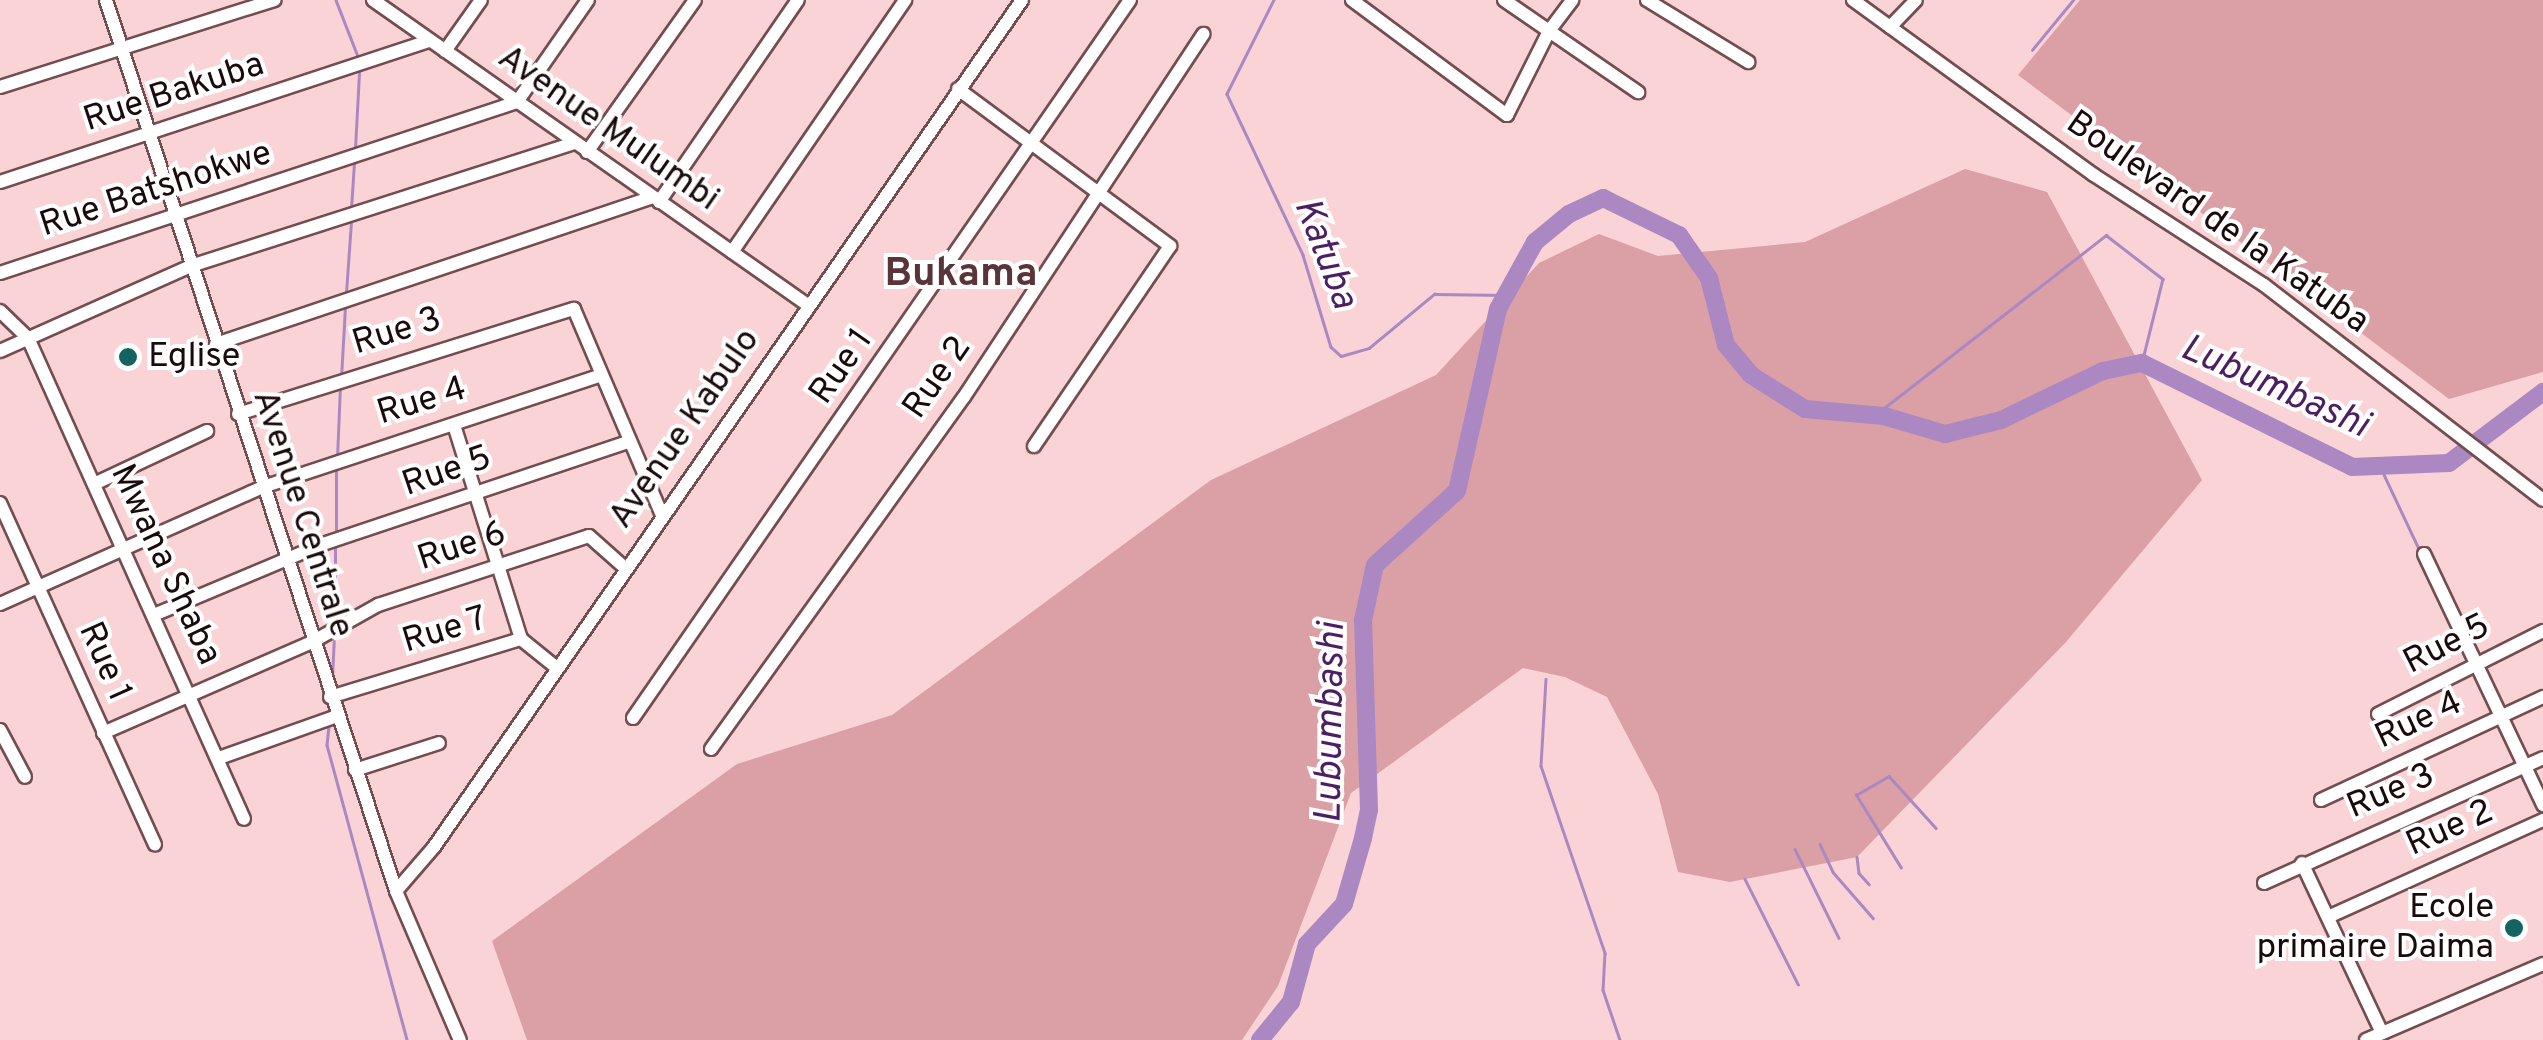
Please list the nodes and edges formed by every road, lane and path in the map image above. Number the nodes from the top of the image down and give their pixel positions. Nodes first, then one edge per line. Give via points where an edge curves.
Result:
1 (106, 0) edge
2 (275, 0) edge
3 (481, 0) edge
4 (588, 0) edge
5 (695, 0) edge
6 (798, 0) edge
7 (906, 0) edge
8 (1022, 0) edge
9 (1130, 0) edge
10 (1352, 0) edge
11 (1504, 0) edge
12 (1572, 0) edge
13 (1647, 0) edge
14 (1853, 0) edge
15 (1916, 0) edge
16 (376, 1) edge
17 (1890, 27) junction
18 (1549, 30) junction
19 (1203, 34) dead end
20 (429, 40) junction
21 (122, 48) junction
22 (445, 51) junction
23 (1748, 62) dead end
24 (0, 87) edge
25 (958, 89) junction
26 (1638, 92) dead end
27 (517, 102) junction
28 (150, 134) junction
29 (1033, 142) junction
30 (575, 143) junction
31 (588, 152) junction
32 (0, 182) edge
33 (1104, 191) junction
34 (656, 200) junction
35 (175, 216) junction
36 (732, 252) junction
37 (192, 266) junction
38 (0, 273) edge
39 (809, 306) junction
40 (0, 311) edge
41 (28, 338) junction
42 (216, 344) junction
43 (0, 350) edge
44 (599, 376) junction
45 (238, 414) junction
46 (454, 424) junction
47 (207, 431) dead end
48 (627, 442) junction
49 (1034, 446) dead end
50 (94, 484) junction
51 (264, 486) junction
52 (477, 493) junction
53 (2543, 500) edge
54 (0, 503) edge
55 (661, 514) junction
56 (123, 548) junction
57 (2424, 554) dead end
58 (286, 558) junction
59 (501, 567) junction
60 (626, 568) junction
61 (38, 588) junction
62 (0, 604) edge
63 (154, 615) junction
64 (2543, 631) edge
65 (520, 639) junction
66 (312, 642) junction
67 (2475, 664) junction
68 (558, 668) junction
69 (191, 693) junction
70 (330, 697) junction
71 (2543, 697) edge
72 (2378, 714) dead end
73 (337, 716) junction
74 (2501, 716) junction
75 (633, 718) dead end
76 (0, 730) edge
77 (103, 734) junction
78 (439, 743) dead end
79 (711, 749) dead end
80 (218, 758) junction
81 (2543, 758) edge
82 (2526, 766) junction
83 (355, 770) junction
84 (25, 777) dead end
85 (2321, 800) dead end
86 (2543, 805) edge
87 (244, 819) dead end
88 (2543, 820) edge
89 (154, 845) dead end
90 (2302, 863) junction
91 (2264, 882) dead end
92 (396, 891) junction
93 (2328, 917) junction
94 (2543, 964) edge
95 (2382, 1033) junction
96 (460, 1040) edge
97 (2366, 1040) edge

1 - 21 street, Avenue Centrale
2 - 21 street
3 - 22 street
4 - 27 street
5 - 31 street
6 - 34 street
7 - 36 street
8 - 25 street, Avenue Kabulo
9 - 29 street, Rue 1
10 - 18 street via 1507,116
11 - 18 street
12 - 18 street
13 - 23 street
14 - 17 street, Boulevard de la Katuba
15 - 17 street
16 - 20 street, Avenue Mulumbi
17 - 53 street, Boulevard de la Katuba via 2094,175 2264,285
18 - 26 street
19 - 33 street, Rue 2
20 - 22 street, Avenue Mulumbi
20 - 28 street, Rue Bakuba
21 - 24 street
21 - 28 street, Avenue Centrale
22 - 27 street, Avenue Mulumbi
25 - 29 street
25 - 39 street, Avenue Kabulo
27 - 30 street, Avenue Mulumbi
27 - 35 street, Rue Batshokwe
28 - 32 street, Rue Bakuba
28 - 35 street, Avenue Centrale
29 - 33 street
29 - 75 street, Rue 1
30 - 31 street, Avenue Mulumbi
30 - 37 street
31 - 34 street, Avenue Mulumbi
33 - 49 street via 1170,246
33 - 79 street, Rue 2
34 - 36 street, Avenue Mulumbi
34 - 42 street
35 - 37 street, Avenue Centrale
35 - 38 street, Rue Batshokwe
36 - 39 street, Avenue Mulumbi
37 - 41 street
37 - 42 street, Avenue Centrale
39 - 55 street, Avenue Kabulo
40 - 41 street
41 - 43 street
41 - 50 street, Mwana Shaba
42 - 45 street, Avenue Centrale
44 - 45 street, Rue 3 via 574,310
44 - 46 street, Rue 4
44 - 48 street
45 - 51 street, Avenue Centrale
46 - 51 street, Rue 4
46 - 52 street
47 - 50 street
48 - 52 street, Rue 5
48 - 55 street
50 - 56 street, Mwana Shaba
51 - 56 street, Rue 4
51 - 58 street, Avenue Centrale
52 - 58 street, Rue 5
52 - 59 street
54 - 61 street, Rue 1
55 - 60 street, Avenue Kabulo
56 - 61 street, Rue 4
56 - 63 street, Mwana Shaba
57 - 67 street
58 - 63 street, Rue 5
58 - 66 street, Avenue Centrale
59 - 60 street, Rue 6 via 590,536
59 - 65 street
59 - 66 street, Rue 6 via 378,605
60 - 68 street, Avenue Kabulo
61 - 62 street, Rue 4
61 - 77 street, Rue 1
63 - 69 street, Mwana Shaba
64 - 67 street, Rue 5
65 - 68 street
65 - 70 street, Rue 7
66 - 69 street, Rue 6
66 - 70 street, Avenue Centrale
67 - 72 street, Rue 5
67 - 74 street
68 - 92 street, Avenue Kabulo
69 - 77 street, Rue 6
69 - 80 street, Mwana Shaba
70 - 73 street, Avenue Centrale
71 - 74 street, Rue 4
73 - 80 street
73 - 83 street, Avenue Centrale
74 - 82 street
74 - 85 street, Rue 4
76 - 84 street
77 - 89 street, Rue 1
78 - 83 street
80 - 87 street, Mwana Shaba
81 - 82 street, Rue 3
82 - 86 street
82 - 90 street, Rue 3
83 - 92 street, Avenue Centrale
88 - 93 street, Rue 2
90 - 91 street, Rue 3
90 - 93 street
92 - 96 street, Avenue Centrale
93 - 95 street
94 - 95 street
95 - 97 street

